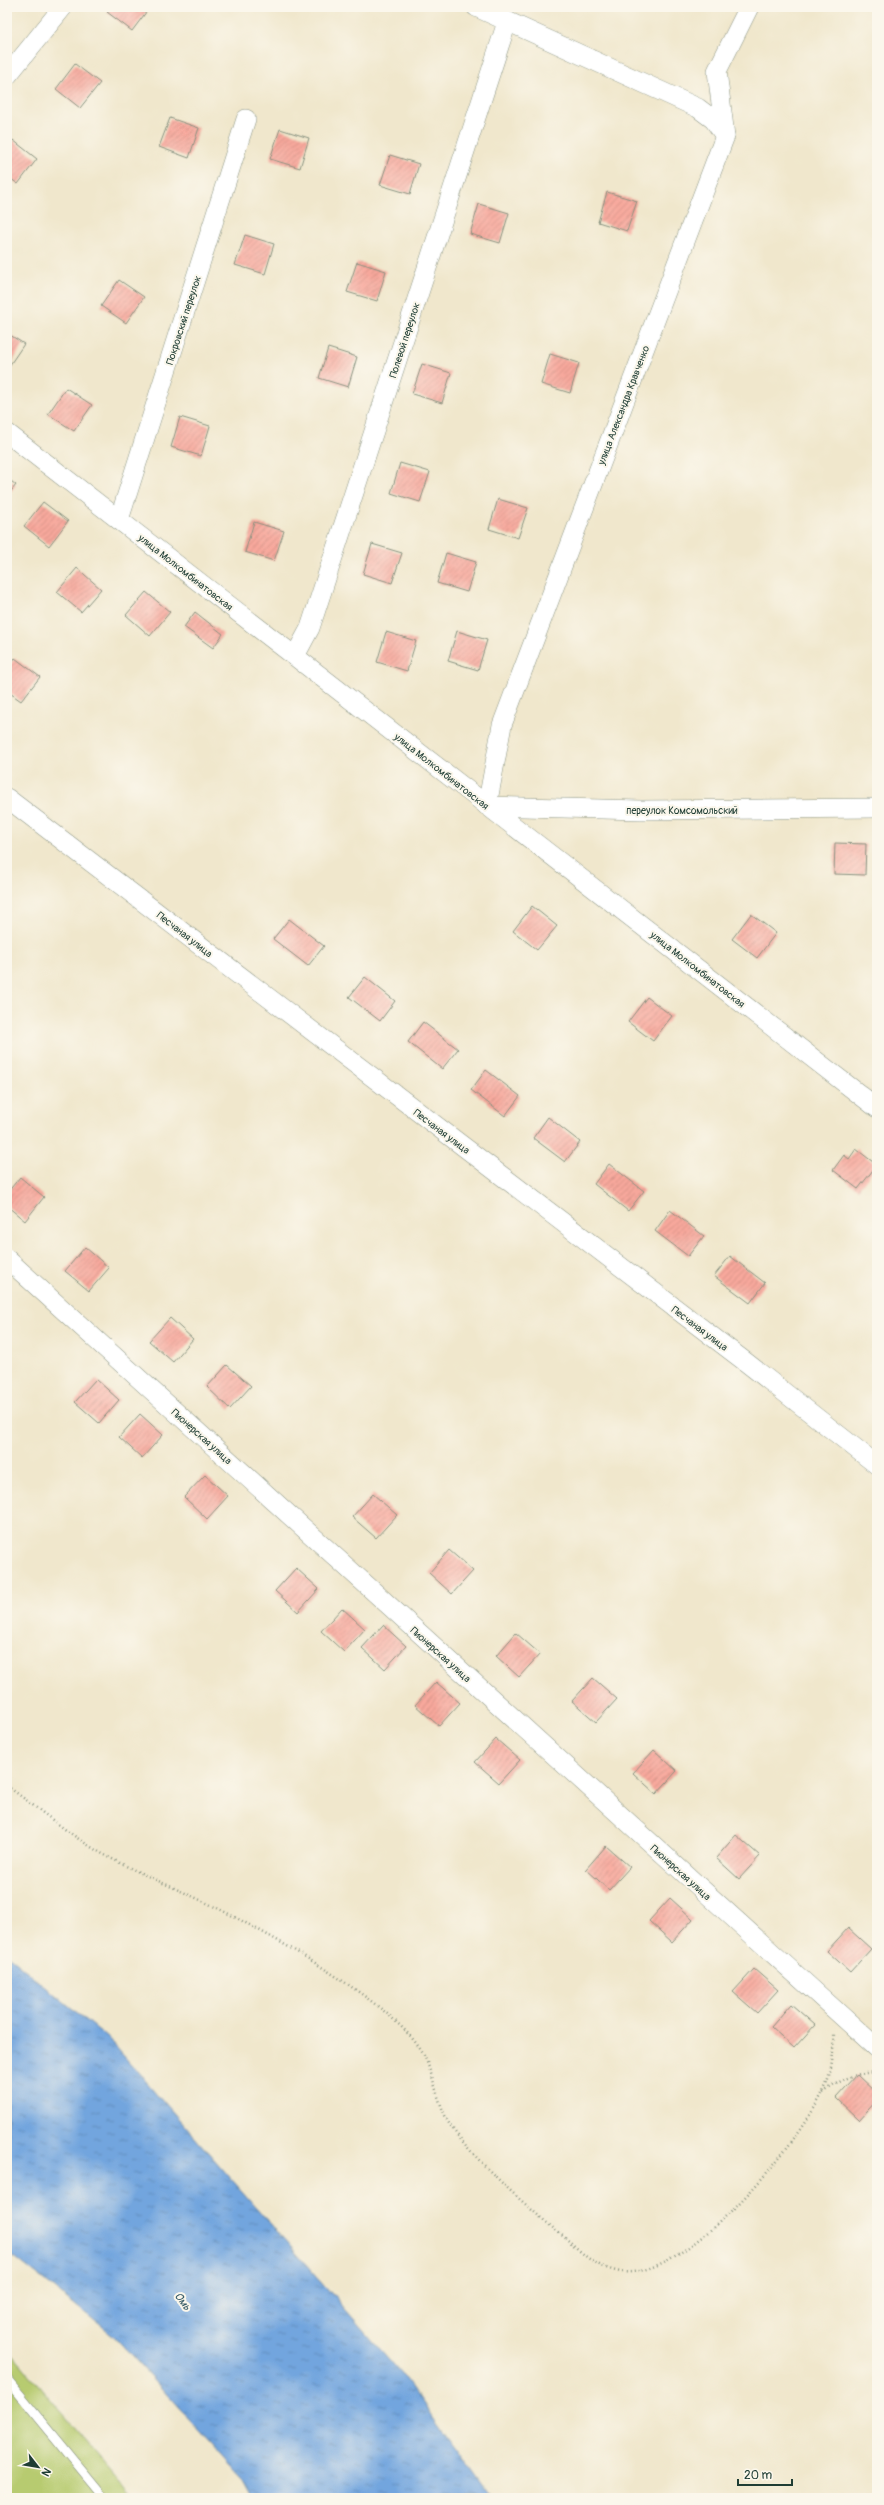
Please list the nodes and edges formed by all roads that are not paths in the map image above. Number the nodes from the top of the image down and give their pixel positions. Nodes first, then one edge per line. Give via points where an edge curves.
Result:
1 (63, 7) edge
2 (476, 7) edge
3 (749, 7) edge
4 (507, 22) junction
5 (7, 76) edge
6 (246, 119) dead end
7 (725, 136) junction
8 (7, 433) edge
9 (119, 520) junction
10 (295, 656) junction
11 (7, 798) edge
12 (487, 806) junction
13 (877, 808) edge
14 (877, 1108) edge
15 (7, 1259) edge
16 (877, 1465) edge
17 (877, 2048) edge
18 (7, 2380) edge
19 (105, 2498) edge

1 - 5 street
2 - 4 street
3 - 7 street, улица Александра Кравченко via 717,71
4 - 7 street via 698,108 714,120
4 - 10 street, Полевой переулок via 310,628
6 - 9 street, Покровский переулок
7 - 12 street, улица Александра Кравченко via 502,725
8 - 9 street, улица Молкомбинатовская
9 - 10 street, улица Молкомбинатовская
10 - 12 street, улица Молкомбинатовская
11 - 16 street, Песчаная улица
12 - 13 street, переулок Комсомольский via 641,810
12 - 14 street, улица Молкомбинатовская
15 - 17 street, Пионерская улица
18 - 19 lane

